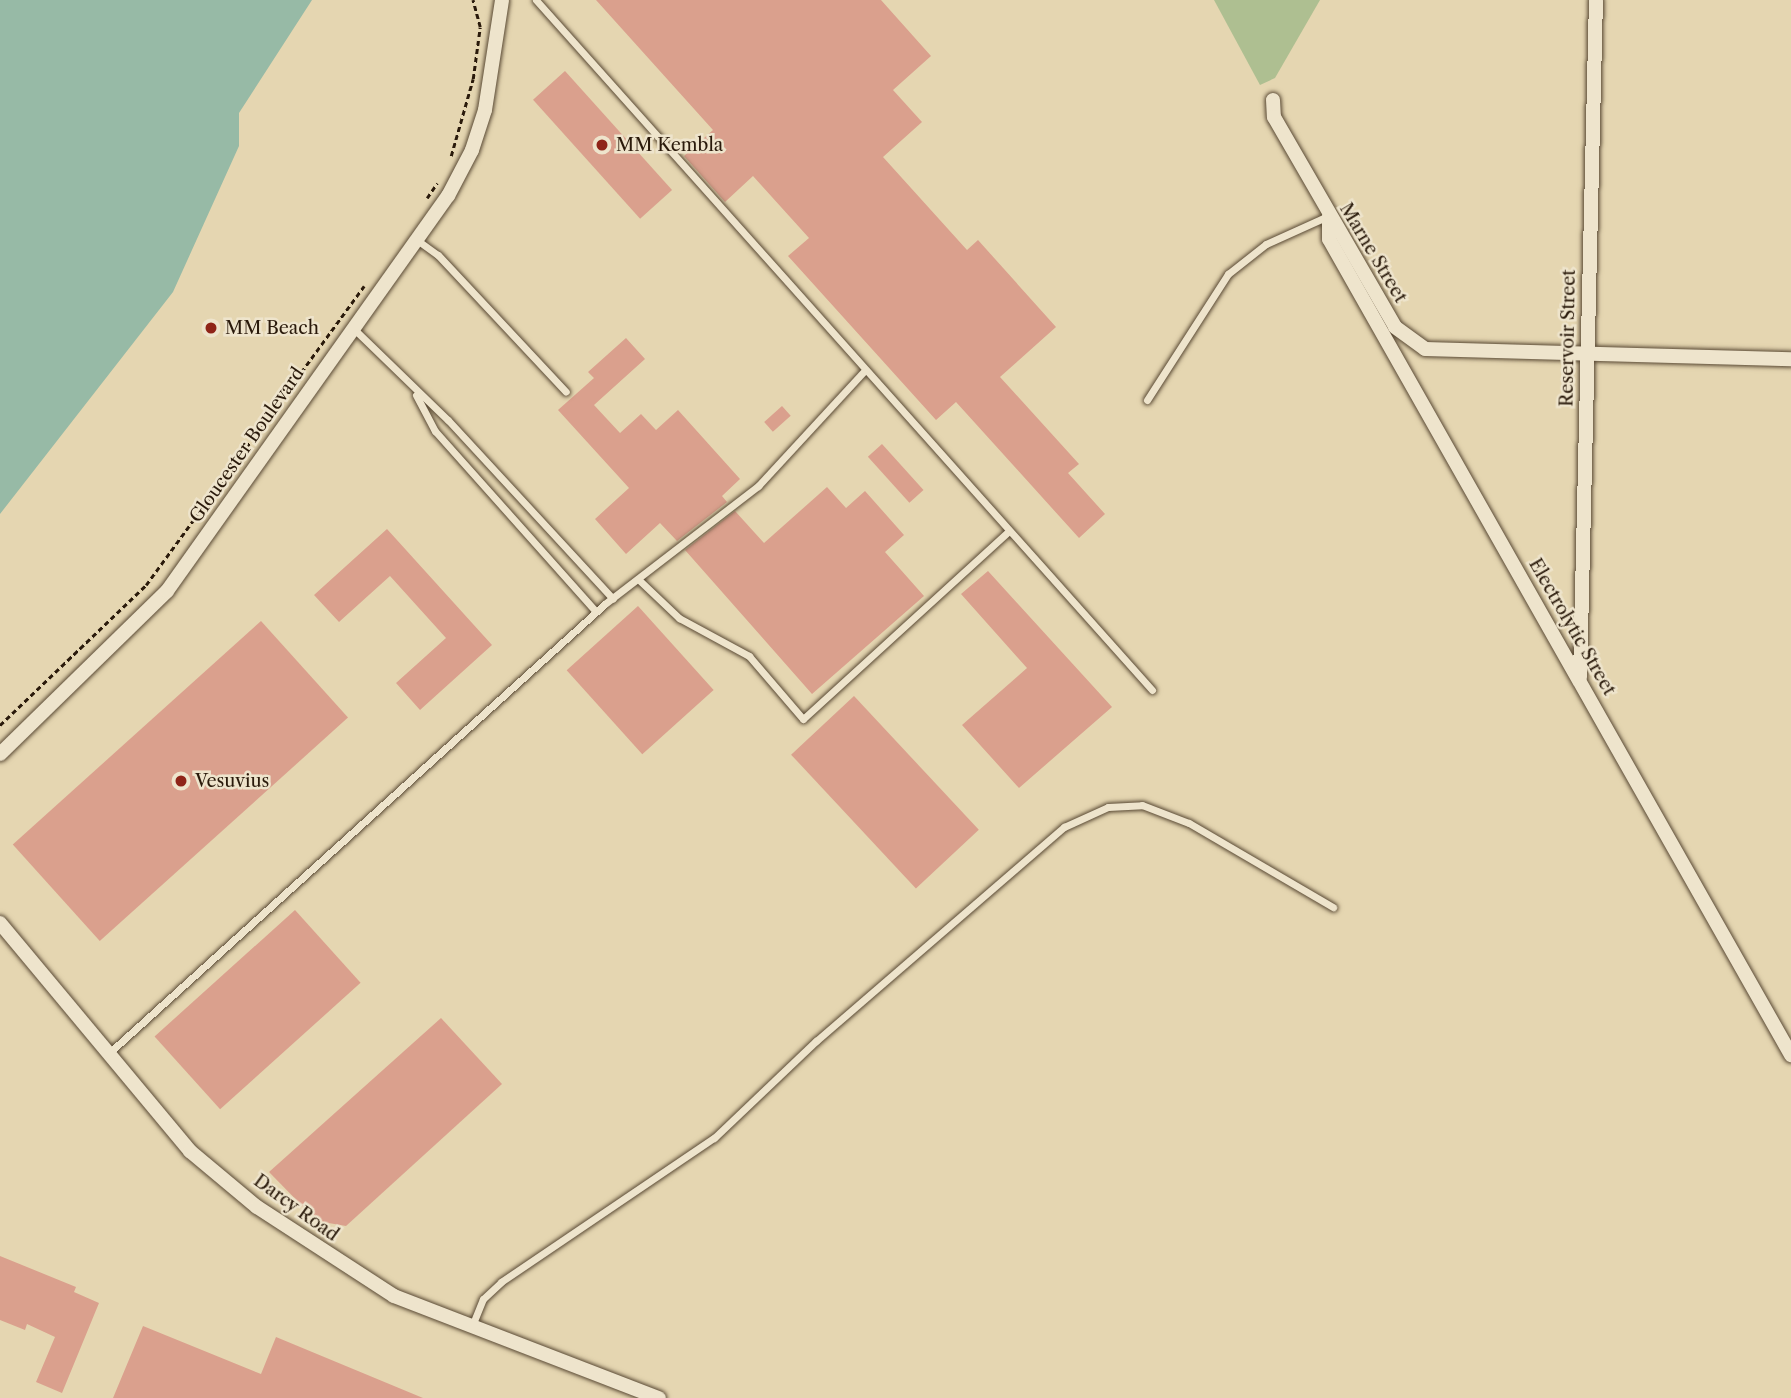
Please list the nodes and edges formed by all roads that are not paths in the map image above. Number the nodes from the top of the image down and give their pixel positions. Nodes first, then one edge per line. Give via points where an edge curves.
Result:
1 (502, 0) edge
2 (536, 0) edge
3 (1596, 0) edge
4 (1273, 100) dead end
5 (1329, 216) junction
6 (417, 239) junction
7 (354, 328) junction
8 (1586, 357) junction
9 (1791, 359) edge
10 (865, 370) junction
11 (413, 389) junction
12 (566, 392) dead end
13 (1147, 400) dead end
14 (1007, 533) junction
15 (638, 579) junction
16 (613, 598) junction
17 (596, 612) junction
18 (1580, 677) junction
19 (1152, 690) dead end
20 (0, 754) edge
21 (1333, 907) dead end
22 (0, 923) edge
23 (109, 1053) junction
24 (1791, 1055) edge
25 (472, 1326) junction
26 (659, 1398) edge

1 - 6 street, Gloucester Boulevard via 493,71 472,150 448,196
2 - 10 lane
3 - 8 street, Reservoir Street
4 - 5 street, Marne Street via 1274,117
5 - 8 street, Marne Street via 1395,327 1425,349
5 - 13 lane via 1266,244 1228,274
5 - 18 street, Electrolytic Street via 1329,239
6 - 7 street, Gloucester Boulevard
6 - 12 lane via 438,255
7 - 11 lane
7 - 20 street, Gloucester Boulevard via 167,591
8 - 9 street, Marne Street
8 - 18 street, Reservoir Street
10 - 14 lane
10 - 15 lane via 758,486
11 - 16 lane via 448,420
11 - 17 lane via 435,431
14 - 15 lane via 803,719 749,656 679,618
14 - 19 lane
15 - 16 lane
16 - 17 lane
17 - 23 lane
18 - 24 street, Electrolytic Street
21 - 25 lane via 1189,823 1142,805 1108,807 1064,827 816,1041 714,1138 500,1282 483,1298
22 - 23 street, Darcy Road
23 - 25 street, Darcy Road via 191,1150 257,1207 394,1296
25 - 26 street, Darcy Road

